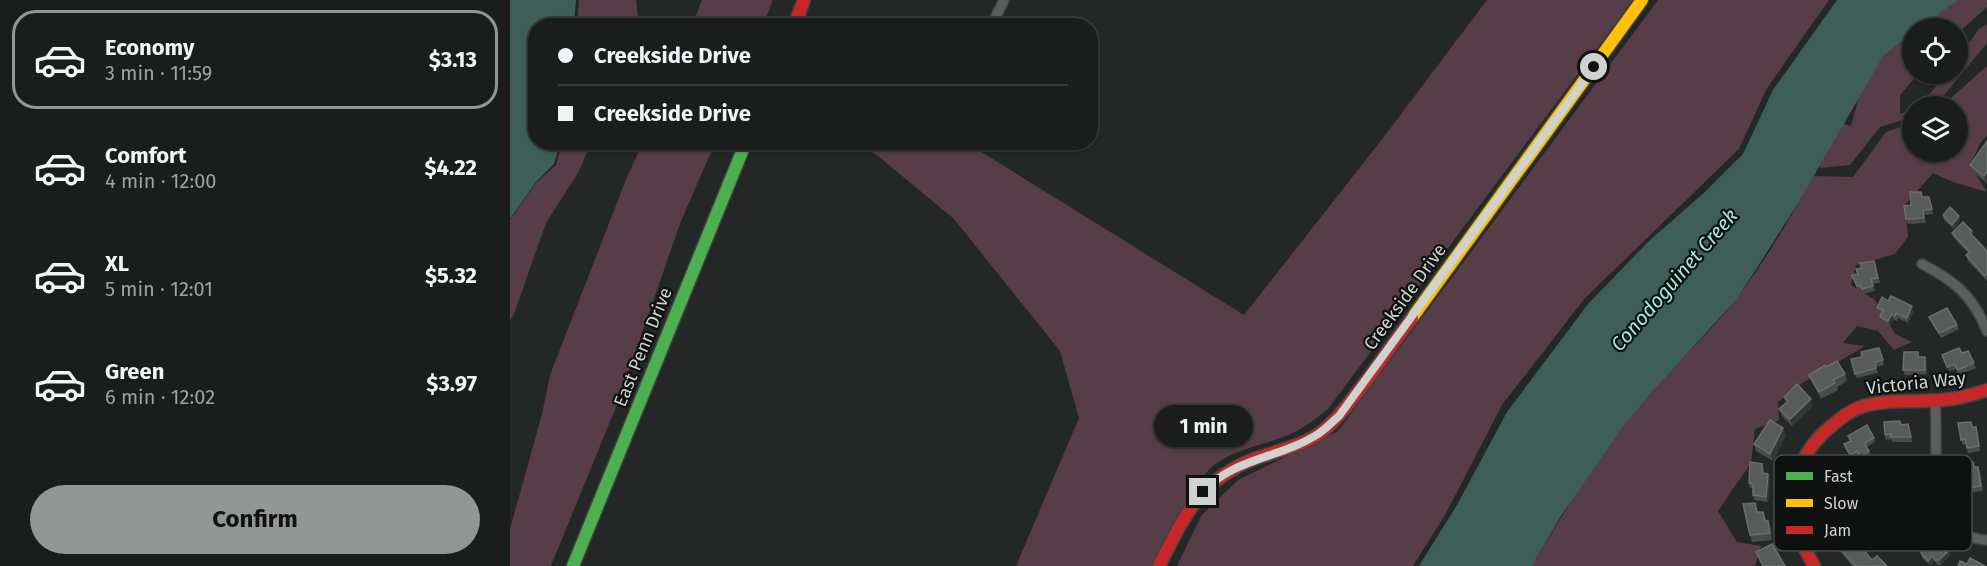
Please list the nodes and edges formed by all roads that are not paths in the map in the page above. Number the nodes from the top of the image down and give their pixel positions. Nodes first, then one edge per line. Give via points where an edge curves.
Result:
1 (804, 0) edge
2 (1004, 0) edge
3 (1642, 0) edge
4 (797, 18) edge
5 (995, 18) edge
6 (743, 150) edge
7 (1922, 264) dead end
8 (1987, 331) edge
9 (1987, 390) edge
10 (1935, 401) junction
11 (1808, 455) edge
12 (1936, 455) edge
13 (1972, 536) edge
14 (1987, 540) edge
15 (1806, 551) edge
16 (573, 566) edge
17 (1159, 566) edge
18 (1814, 566) edge

1 - 4 street
2 - 5 street
3 - 17 street, Creekside Drive via 1339,416 1318,434 1240,466 1210,483 1182,522
6 - 16 street, East Penn Drive
7 - 8 street via 1963,290
9 - 10 street, Victoria Way
10 - 11 street, Victoria Way via 1890,400 1860,407 1840,417 1815,441
10 - 12 street
13 - 14 street
15 - 18 street, Victoria Way

